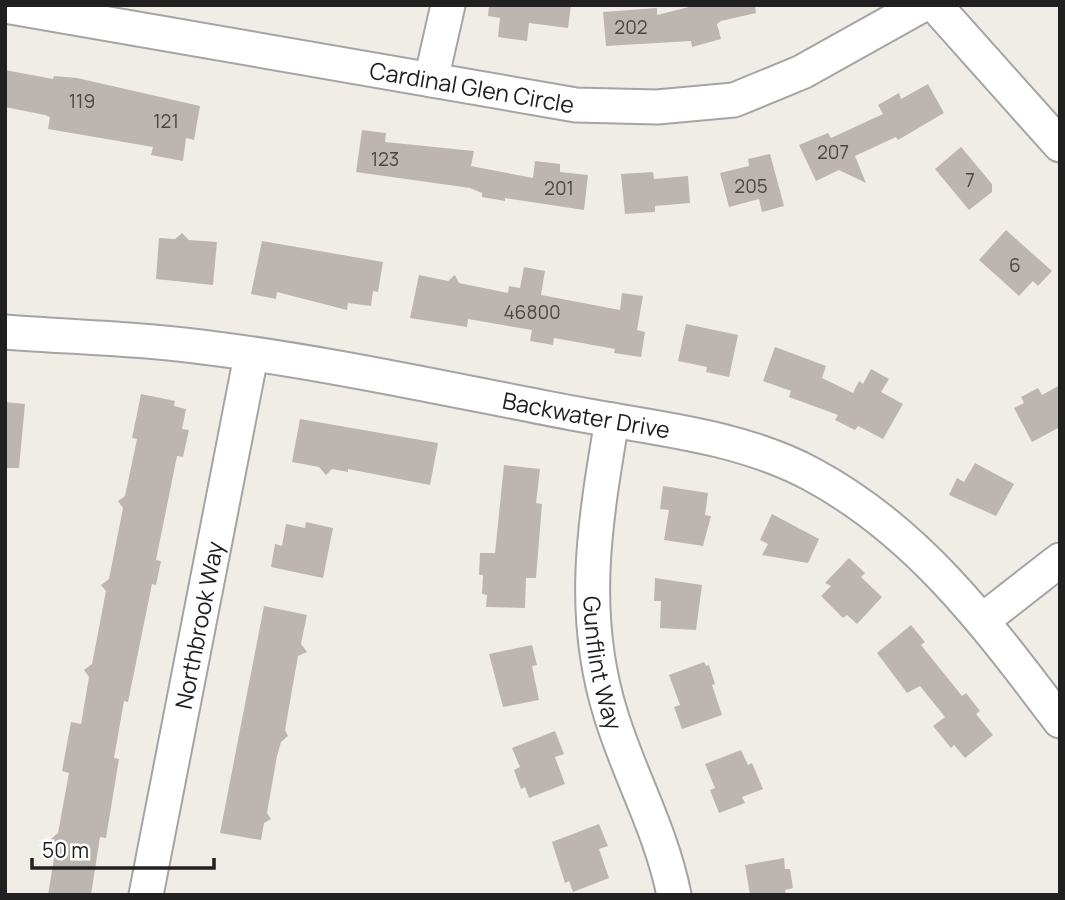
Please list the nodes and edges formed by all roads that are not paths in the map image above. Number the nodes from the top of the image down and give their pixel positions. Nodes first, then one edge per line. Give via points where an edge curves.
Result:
1 (448, 5) edge
2 (922, 5) edge
3 (935, 5) edge
4 (5, 6) edge
5 (431, 80) junction
6 (1060, 145) edge
7 (5, 332) edge
8 (251, 356) junction
9 (612, 420) junction
10 (1060, 560) edge
11 (983, 620) junction
12 (1060, 721) edge
13 (146, 895) edge
14 (674, 895) edge

1 - 5 street
2 - 5 street, Cardinal Glen Circle via 802,72 734,100 657,107 576,105
3 - 6 street
4 - 5 street, Cardinal Glen Circle
7 - 8 street, Backwater Drive via 194,346
8 - 9 street, Backwater Drive
8 - 13 street, Northbrook Way
9 - 11 street, Backwater Drive via 752,448 812,474 887,522
9 - 14 street, Gunflint Way via 594,530 593,646 610,713 649,809
10 - 11 street
11 - 12 street, Backwater Drive

